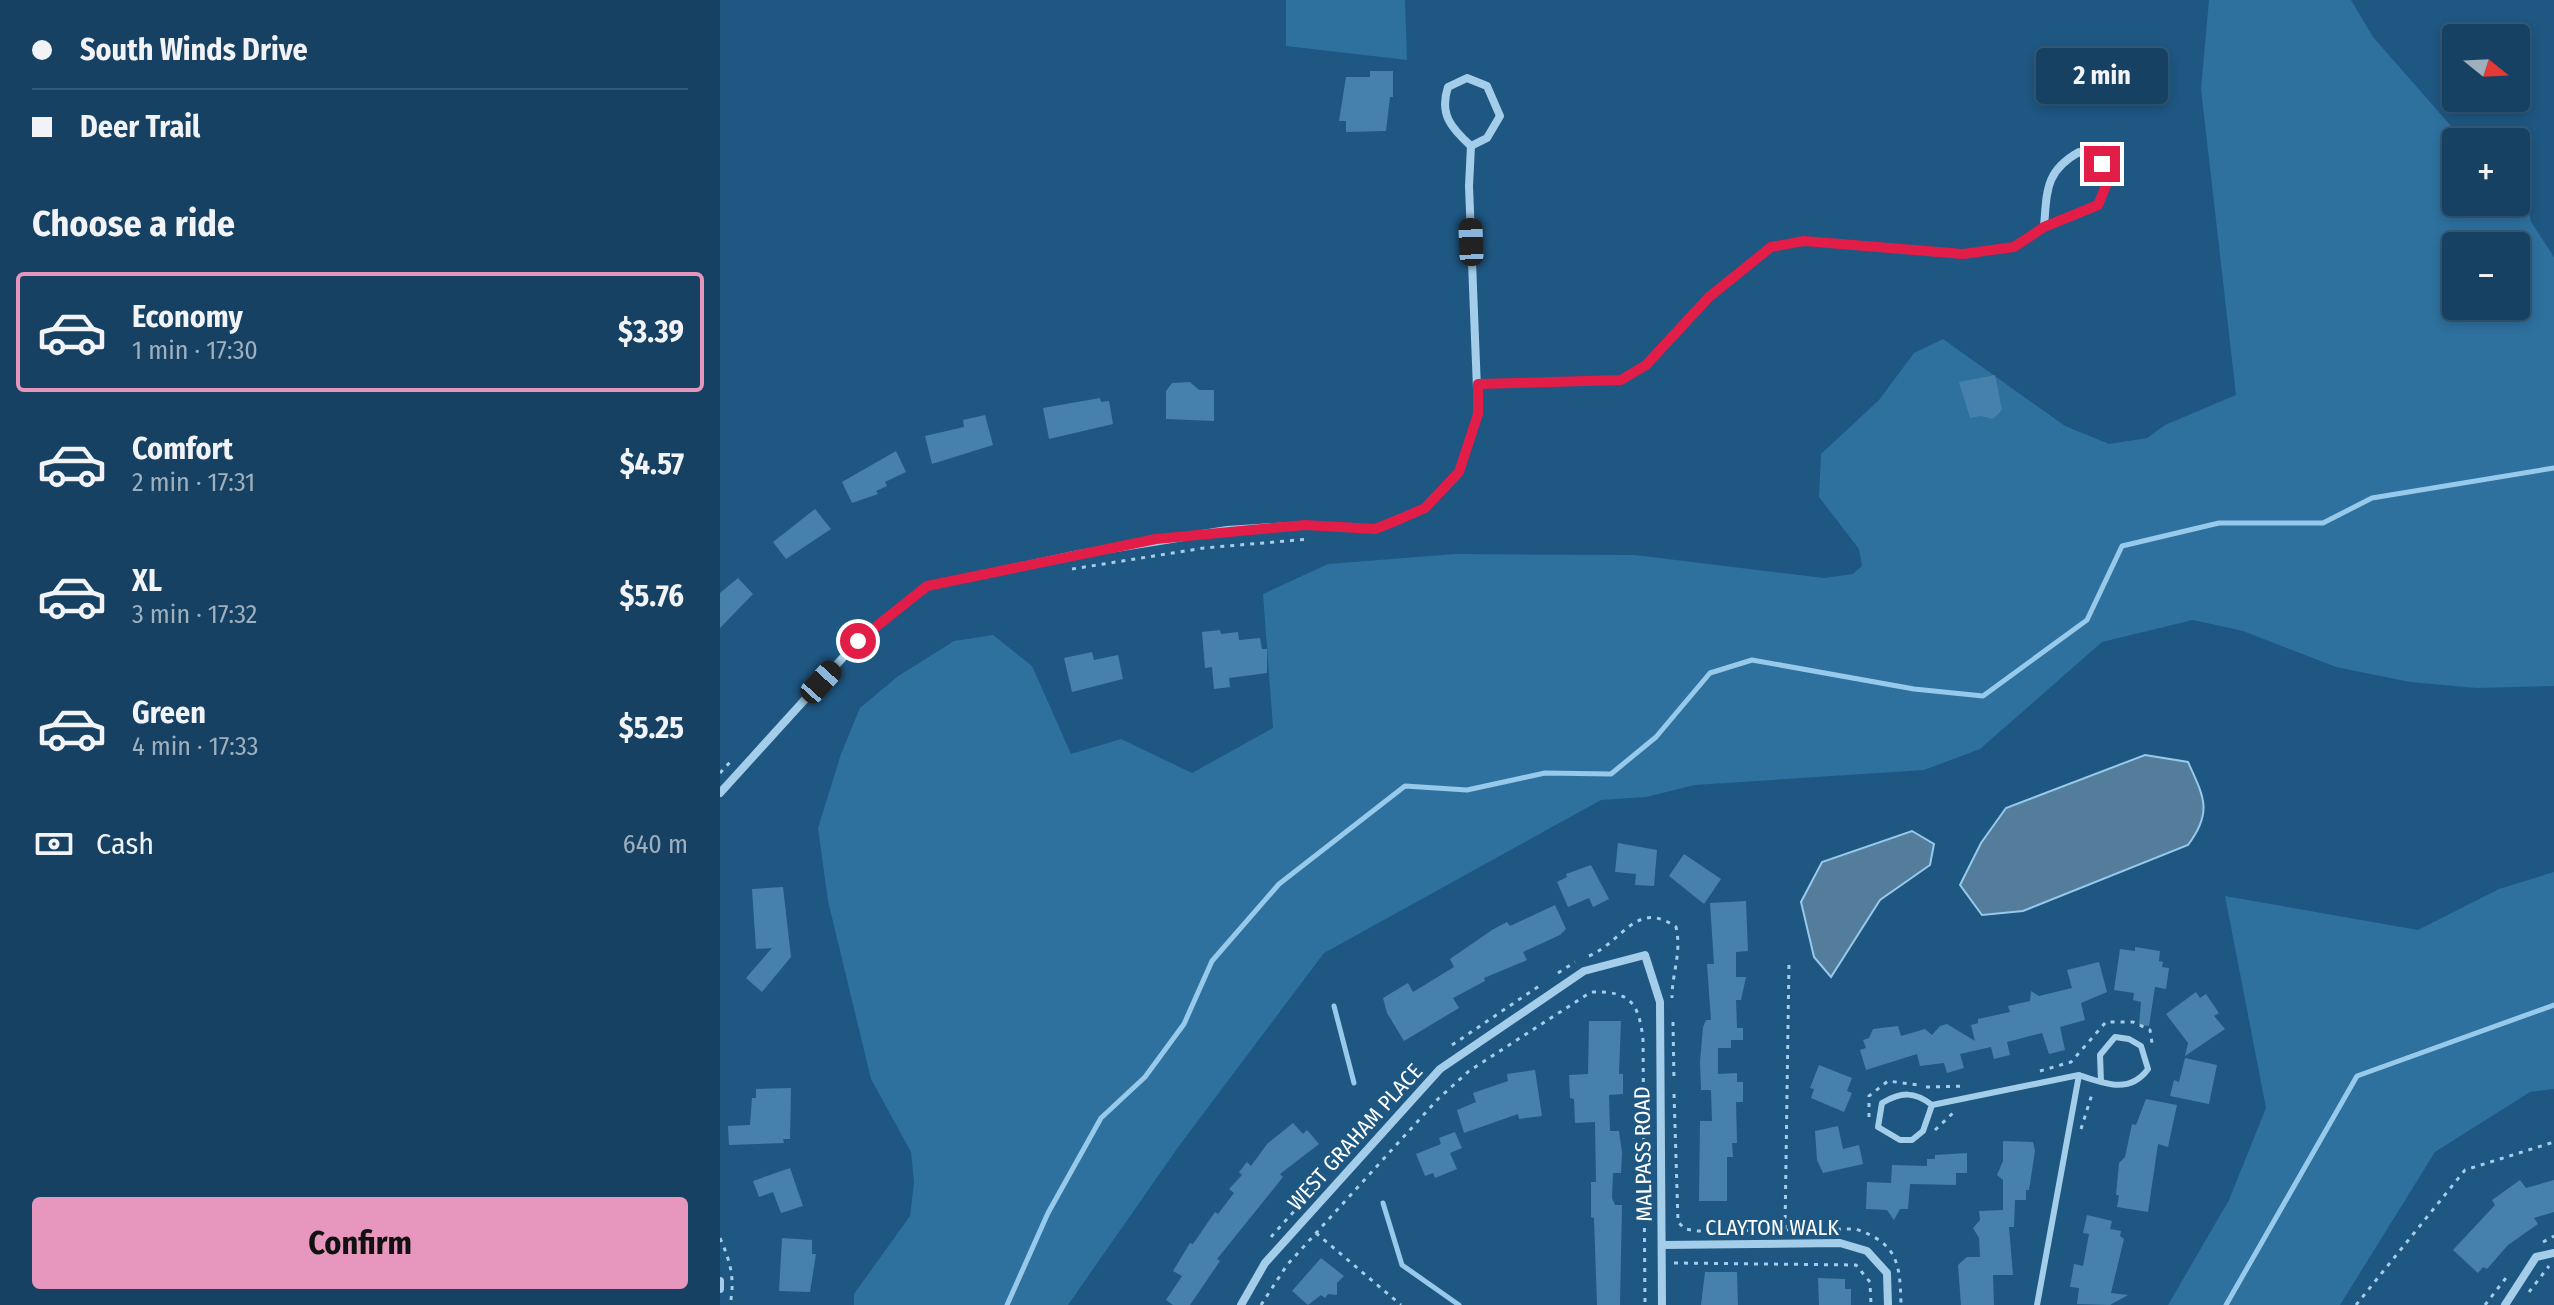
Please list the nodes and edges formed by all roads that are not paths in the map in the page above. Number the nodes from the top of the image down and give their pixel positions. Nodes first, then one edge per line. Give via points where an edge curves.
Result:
1 (1471, 146) junction
2 (2044, 227) junction
3 (1478, 384) junction
4 (720, 793) edge
5 (1660, 1002) joint
6 (2079, 1075) junction
7 (2101, 1082) junction
8 (1932, 1105) junction
9 (1662, 1245) junction
10 (2554, 1253) edge
11 (720, 1281) edge
12 (720, 1289) edge
13 (1241, 1305) edge
14 (1662, 1305) edge
15 (1888, 1305) edge
16 (2037, 1305) edge
17 (2505, 1305) edge

1 - 1 street via 1450,127 1442,104 1448,87 1467,78 1487,86 1500,116 1487,138
1 - 3 street
2 - 2 street via 2098,205 2107,183 2102,164 2079,152 2059,163 2047,189
2 - 3 street via 2014,247 1963,254 1804,241 1771,247 1709,297 1646,365 1621,380
3 - 4 street via 1478,414 1459,472 1425,508 1375,529 1305,525 1212,532 927,586 858,641
5 - 9 street, MALPASS ROAD
5 - 13 street, WEST GRAHAM PLACE via 1645,955 1584,971 1440,1069 1265,1263
6 - 7 lane
6 - 8 lane
6 - 16 lane
7 - 7 lane via 2138,1083 2148,1069 2141,1046 2115,1037 2100,1055
8 - 8 lane via 1923,1131 1912,1140 1900,1140 1878,1127 1882,1103 1899,1093 1920,1096
9 - 14 street, MALPASS ROAD
9 - 15 street, CLAYTON WALK via 1840,1243 1867,1251 1887,1273
10 - 17 street via 2536,1257
11 - 12 street

